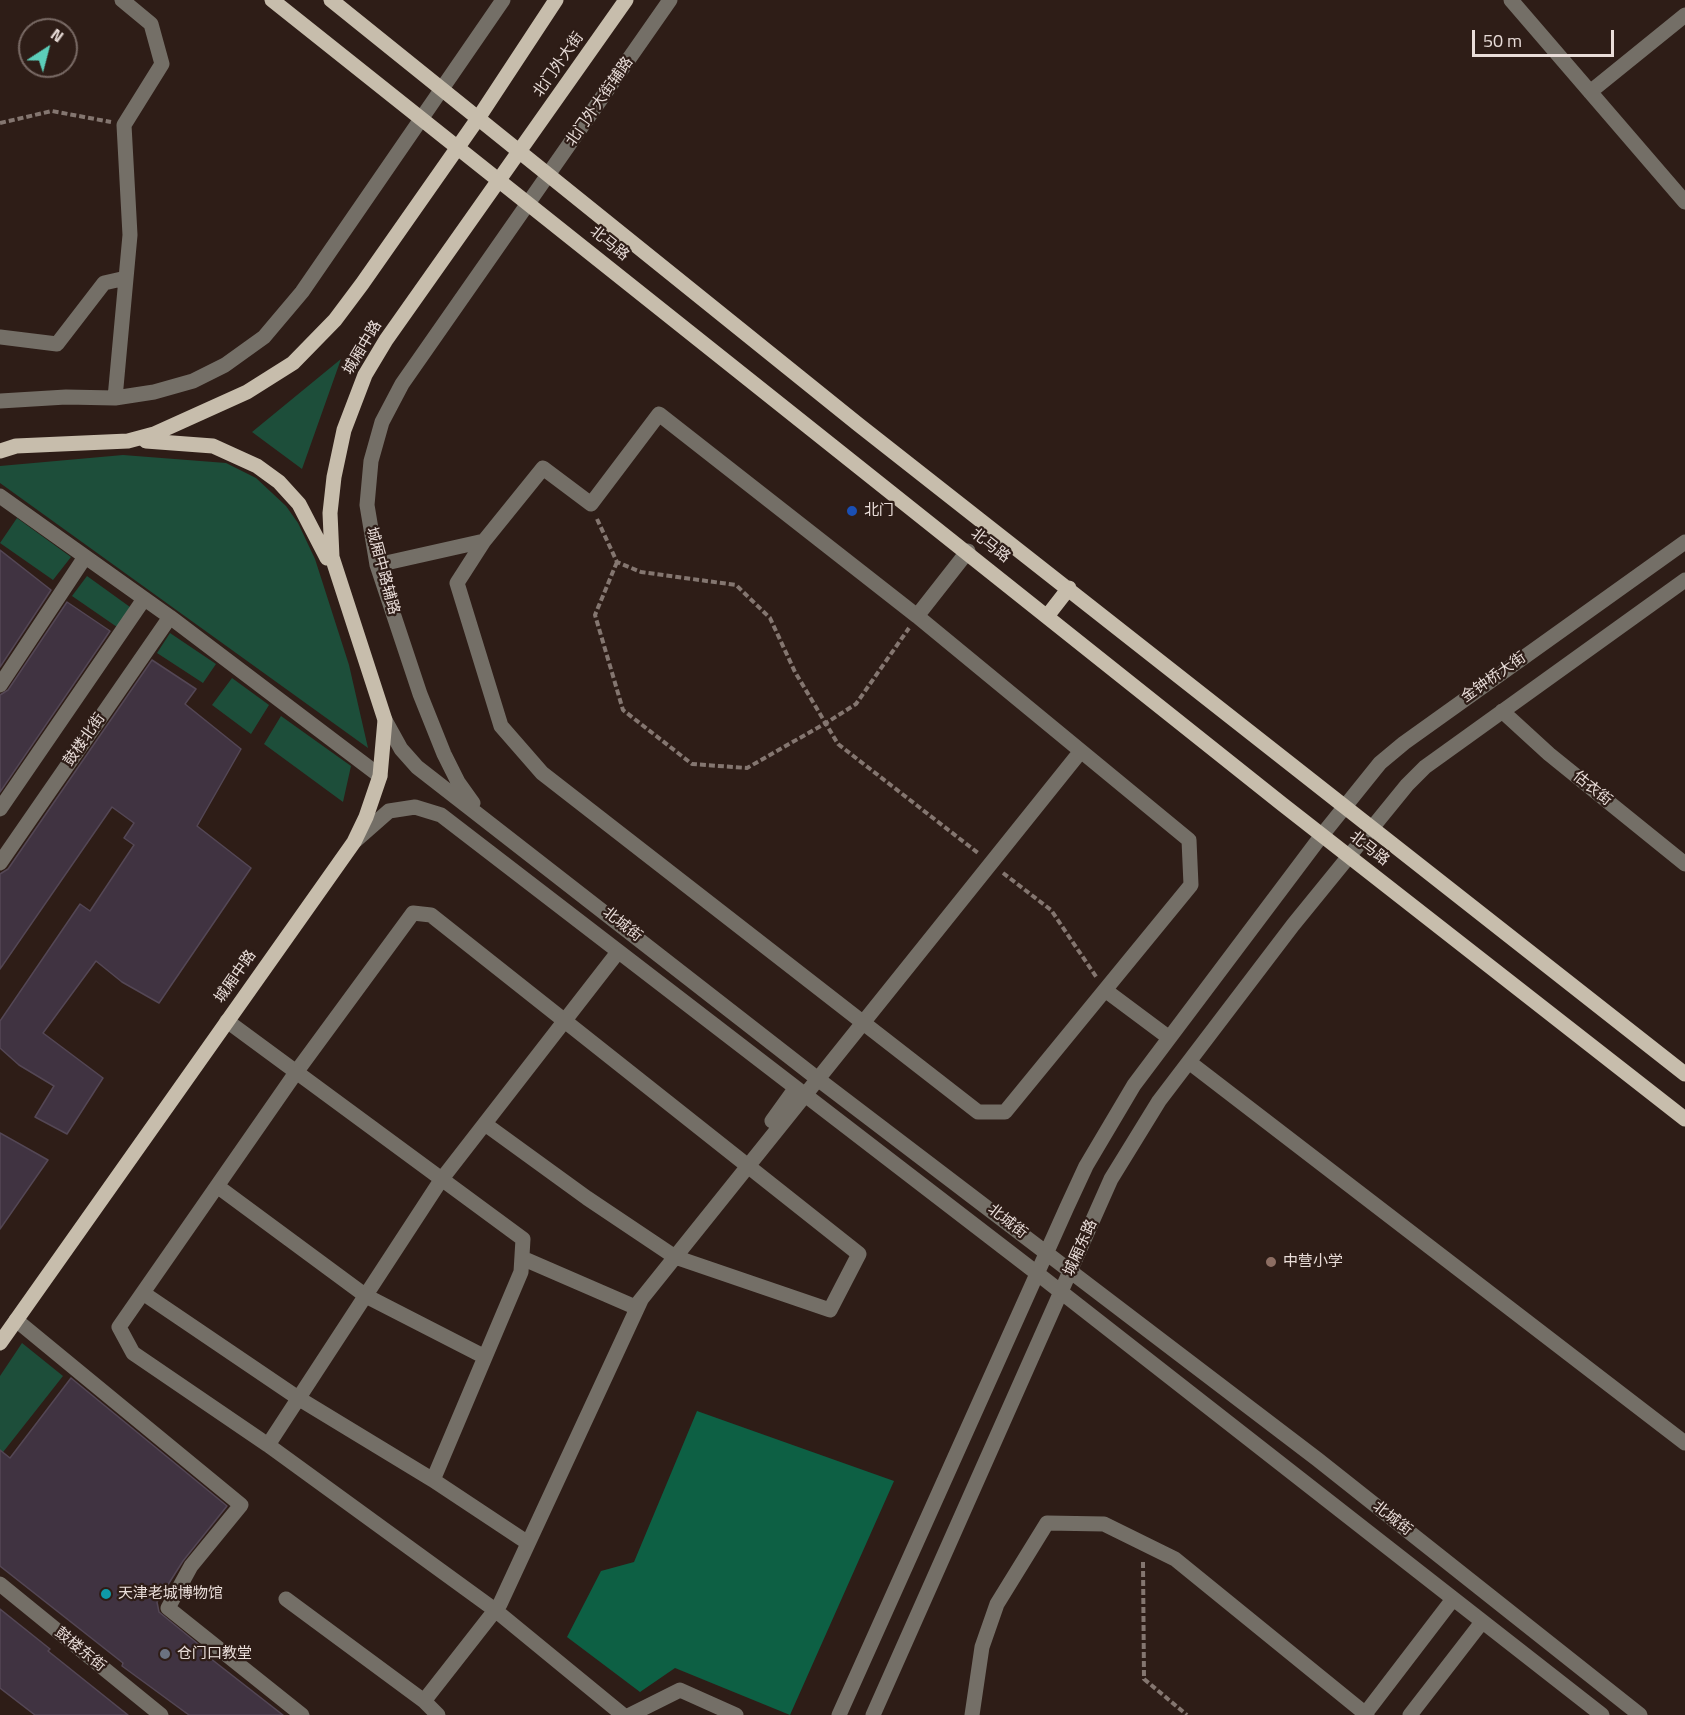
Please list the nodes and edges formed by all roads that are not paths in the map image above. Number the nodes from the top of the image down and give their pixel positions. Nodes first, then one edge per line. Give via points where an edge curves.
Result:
1 (122, 0) edge
2 (272, 0) edge
3 (331, 0) edge
4 (503, 0) edge
5 (556, 0) edge
6 (626, 0) edge
7 (670, 0) edge
8 (1511, 0) edge
9 (1685, 15) edge
10 (443, 88) junction
11 (1590, 92) junction
12 (479, 117) junction
13 (423, 118) junction
14 (459, 147) junction
15 (521, 151) junction
16 (549, 174) junction
17 (501, 181) junction
18 (1685, 202) edge
19 (528, 203) junction
20 (126, 278) junction
21 (0, 337) edge
22 (115, 398) junction
23 (0, 401) edge
24 (128, 441) junction
25 (0, 442) edge
26 (16, 446) junction
27 (0, 451) edge
28 (0, 496) edge
29 (483, 541) junction
30 (1685, 542) edge
31 (968, 551) junction
32 (85, 557) junction
33 (377, 565) junction
34 (1685, 580) edge
35 (1069, 588) junction
36 (344, 597) junction
37 (144, 599) junction
38 (1048, 615) junction
39 (917, 616) junction
40 (170, 617) junction
41 (0, 685) edge
42 (1502, 711) junction
43 (385, 720) junction
44 (1081, 751) junction
45 (380, 776) junction
46 (1344, 807) junction
47 (0, 809) edge
48 (488, 820) junction
49 (1370, 828) junction
50 (1322, 835) junction
51 (354, 842) junction
52 (1348, 856) junction
53 (0, 863) edge
54 (1685, 864) edge
55 (618, 952) junction
56 (1105, 990) junction
57 (565, 1020) junction
58 (227, 1021) junction
59 (864, 1024) junction
60 (1168, 1037) junction
61 (1189, 1062) junction
62 (297, 1071) junction
63 (1685, 1074) edge
64 (820, 1081) junction
65 (799, 1093) junction
66 (1685, 1119) edge
67 (485, 1124) junction
68 (746, 1163) junction
69 (441, 1180) junction
70 (217, 1186) junction
71 (1047, 1254) junction
72 (674, 1256) junction
73 (522, 1258) junction
74 (1071, 1272) junction
75 (1038, 1274) junction
76 (143, 1293) junction
77 (1061, 1293) junction
78 (366, 1296) junction
79 (635, 1307) junction
80 (16, 1320) junction
81 (1, 1341) edge
82 (485, 1357) junction
83 (298, 1398) junction
84 (1685, 1443) edge
85 (268, 1445) junction
86 (433, 1480) junction
87 (528, 1543) junction
88 (0, 1584) edge
89 (286, 1599) dead end
90 (1453, 1599) junction
91 (495, 1610) junction
92 (1482, 1622) junction
93 (424, 1701) junction
94 (1366, 1714) edge
95 (161, 1715) edge
96 (302, 1715) edge
97 (438, 1715) edge
98 (623, 1715) edge
99 (630, 1715) edge
100 (736, 1715) edge
101 (839, 1715) edge
102 (873, 1715) edge
103 (972, 1715) edge
104 (1410, 1715) edge
105 (1602, 1715) edge
106 (1640, 1715) edge

1 - 20 street via 152,24 162,64 124,125 130,235
2 - 13 main road, 北马路
3 - 10 main road, 北马路
4 - 10 street
5 - 12 main road
6 - 15 main road, 北门外大街
7 - 16 street, 北门外大街辅路
8 - 11 street
9 - 11 street
10 - 12 main road, 北马路
10 - 13 street
11 - 18 street
12 - 14 main road
12 - 15 main road, 北马路
13 - 14 main road, 北马路
13 - 22 street via 302,292 264,337 225,365 193,381
14 - 17 main road, 北马路
14 - 24 main road, 城厢中路 via 335,320 293,363 268,381 217,407
15 - 16 main road, 北马路
15 - 17 main road, 城厢中路
16 - 19 street, 北门外大街辅路
16 - 35 main road, 北马路 via 859,425
17 - 19 main road, 北马路
17 - 36 main road, 城厢中路 via 386,340 350,411 339,451 330,513 332,557
19 - 31 main road, 北马路
19 - 33 street, 城厢中路辅路 via 419,359 382,422 367,485
20 - 21 street via 104,283 57,344
20 - 22 street
22 - 23 street
24 - 26 main road, 城厢中路
24 - 36 main road, 城厢中路 via 213,446 244,458 270,475 306,514
25 - 26 street
26 - 27 main road, 城厢中路
28 - 32 street
29 - 33 street
29 - 39 street via 543,468 591,504 658,414
29 - 59 street via 457,583 501,726 542,773
30 - 46 street, 金钟桥大街 via 1404,743 1380,763
31 - 38 main road, 北马路
31 - 39 street
32 - 37 street
32 - 41 street
33 - 48 street, 城厢中路辅路 via 444,754 458,782
34 - 42 street, 金钟桥大街
35 - 38 main road
35 - 46 main road, 北马路
36 - 43 main road, 城厢中路
37 - 40 street
37 - 47 street, 鼓楼北街
38 - 50 main road, 北马路
39 - 44 street
40 - 45 street
40 - 53 street, 鼓楼北街
42 - 49 street, 金钟桥大街 via 1425,767
42 - 54 street, 估衣街
43 - 45 main road, 城厢中路
43 - 48 street, 北城街 via 401,749 417,767
44 - 56 street via 1189,840 1191,885
44 - 59 street
45 - 51 main road, 城厢中路
46 - 49 main road, 北马路
46 - 50 street, 金钟桥大街
48 - 64 street, 北城街
49 - 52 street, 城厢东路
49 - 63 main road, 北马路
50 - 52 main road, 北马路
50 - 60 street, 城厢东路
51 - 55 street, 北城街 via 389,811 415,807 435,813 476,839
51 - 58 main road, 城厢中路
52 - 61 street, 城厢东路
52 - 66 main road, 北马路
55 - 57 street
55 - 65 street, 北城街
56 - 59 street via 1005,1112 978,1112
56 - 60 street
57 - 62 street via 431,915 413,913
57 - 67 street
57 - 68 street
58 - 62 street
58 - 80 main road, 城厢中路
59 - 64 street
60 - 71 street, 城厢东路 via 1105,1131
61 - 74 street, 城厢东路 via 1159,1101 1111,1179
61 - 84 street
62 - 69 street
62 - 70 street
64 - 65 street
64 - 71 street, 北城街
65 - 68 street
65 - 75 street, 北城街
67 - 69 street
67 - 72 street
68 - 72 street
68 - 72 street via 859,1254 830,1310
69 - 73 street via 523,1239
69 - 78 street
70 - 76 street
70 - 78 street
71 - 74 street, 北城街
71 - 75 street, 城厢东路
72 - 79 street
73 - 79 street
73 - 82 street via 521,1272
74 - 77 street, 城厢东路
74 - 106 street, 北城街 via 1317,1459
75 - 77 street, 北城街
75 - 101 street, 城厢东路
76 - 83 street
76 - 85 street via 119,1327 133,1353
77 - 90 street, 北城街
77 - 102 street, 城厢东路
78 - 82 street
78 - 83 street
79 - 87 street
80 - 81 main road, 城厢中路
80 - 96 street via 242,1505 191,1566 168,1608
82 - 86 street
83 - 85 street
83 - 86 street
85 - 91 street
86 - 87 street
87 - 91 street
88 - 95 street, 鼓楼东街
89 - 93 street
90 - 92 street, 北城街
90 - 94 street
91 - 93 street
91 - 98 street
92 - 104 street
92 - 105 street, 北城街
93 - 97 street
94 - 103 street via 1175,1559 1104,1524 1047,1523 997,1604 982,1647
99 - 100 street via 680,1690

